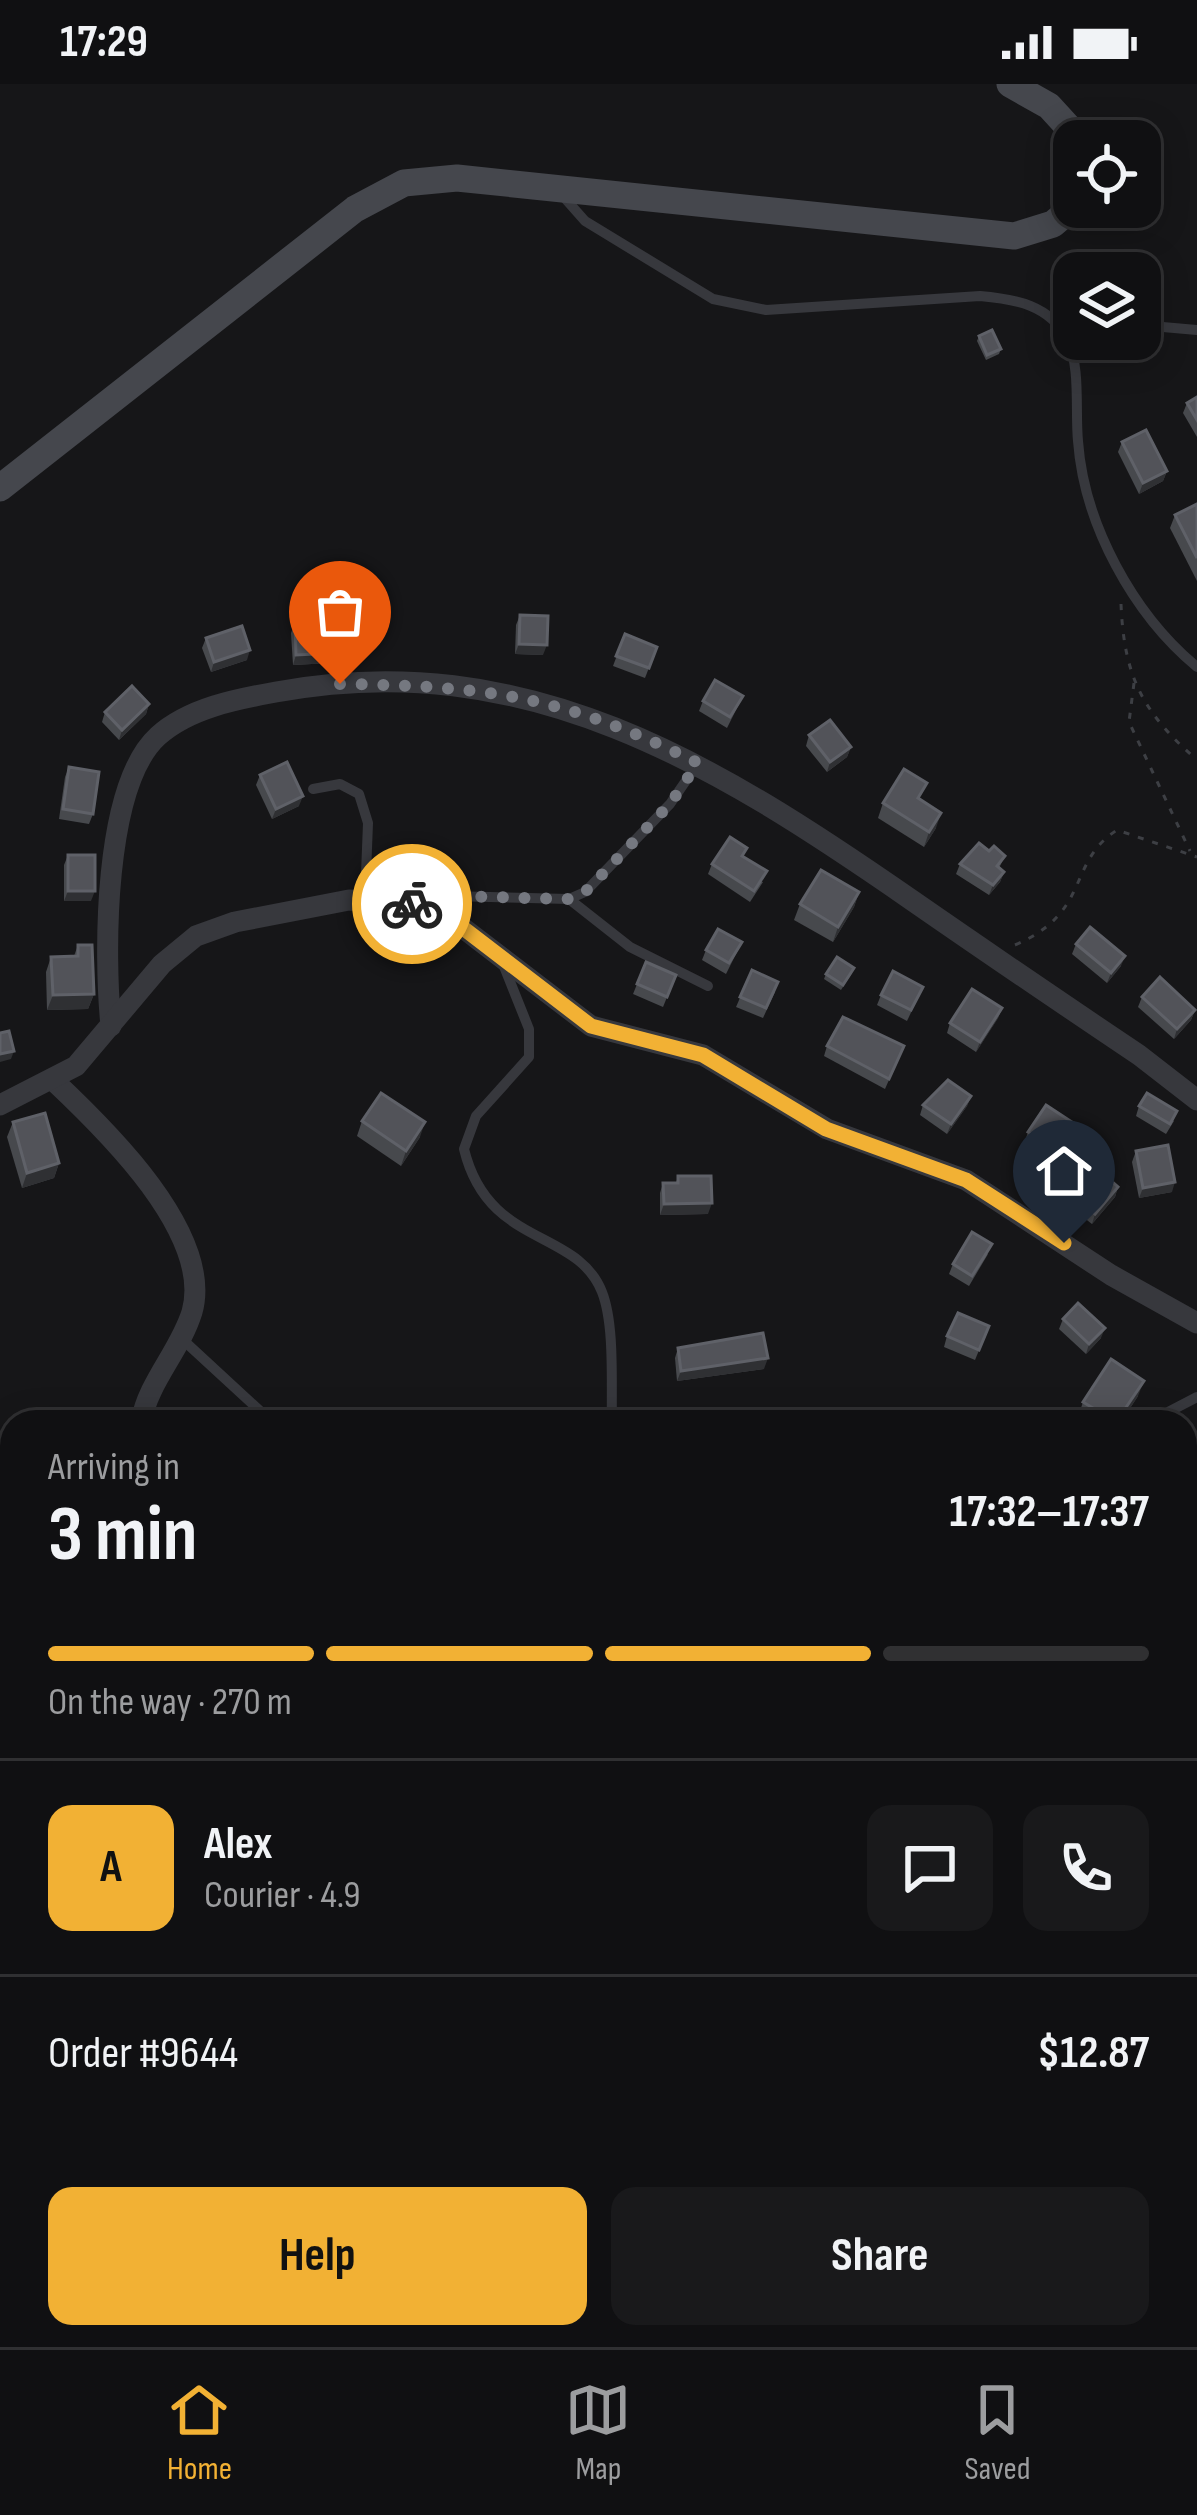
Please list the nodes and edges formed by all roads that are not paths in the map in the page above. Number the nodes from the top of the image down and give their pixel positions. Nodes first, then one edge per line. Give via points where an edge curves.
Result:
1 (1010, 84) edge
2 (1062, 120) edge
3 (557, 188) junction
4 (1053, 224) edge
5 (1053, 321) edge
6 (1161, 327) edge
7 (1197, 330) edge
8 (1072, 360) edge
9 (0, 488) edge
10 (1197, 667) edge
11 (698, 763) junction
12 (313, 789) dead end
13 (365, 899) junction
14 (569, 899) junction
15 (412, 904) junction
16 (500, 955) junction
17 (708, 986) dead end
18 (111, 1026) junction
19 (54, 1081) junction
20 (1197, 1100) edge
21 (0, 1105) edge
22 (1194, 1318) edge
23 (180, 1337) junction
24 (143, 1410) edge
25 (259, 1410) edge
26 (611, 1410) edge

1 - 2 street
3 - 4 street via 1014,236
3 - 5 lane via 585,221 713,299 766,310 1007,298
3 - 9 street via 433,178 378,194
6 - 7 lane
8 - 10 lane via 1078,449 1120,572 1150,622
11 - 14 lane via 607,874
11 - 18 street via 587,713 476,689 340,684 237,699 199,713 155,739 126,796 110,907
11 - 20 street via 825,840
12 - 13 lane via 340,784 359,794 368,823
13 - 15 street
13 - 18 street via 196,936
14 - 15 lane via 449,896
14 - 17 lane via 630,947
15 - 16 street via 450,918
16 - 22 street via 591,1026 703,1055 826,1129 966,1180 1111,1275
16 - 26 lane via 529,1029 530,1057 476,1116 464,1149 500,1214 572,1257 602,1292
18 - 19 street
19 - 21 street
19 - 23 street via 117,1139 190,1261 196,1293
23 - 24 street
23 - 25 lane

